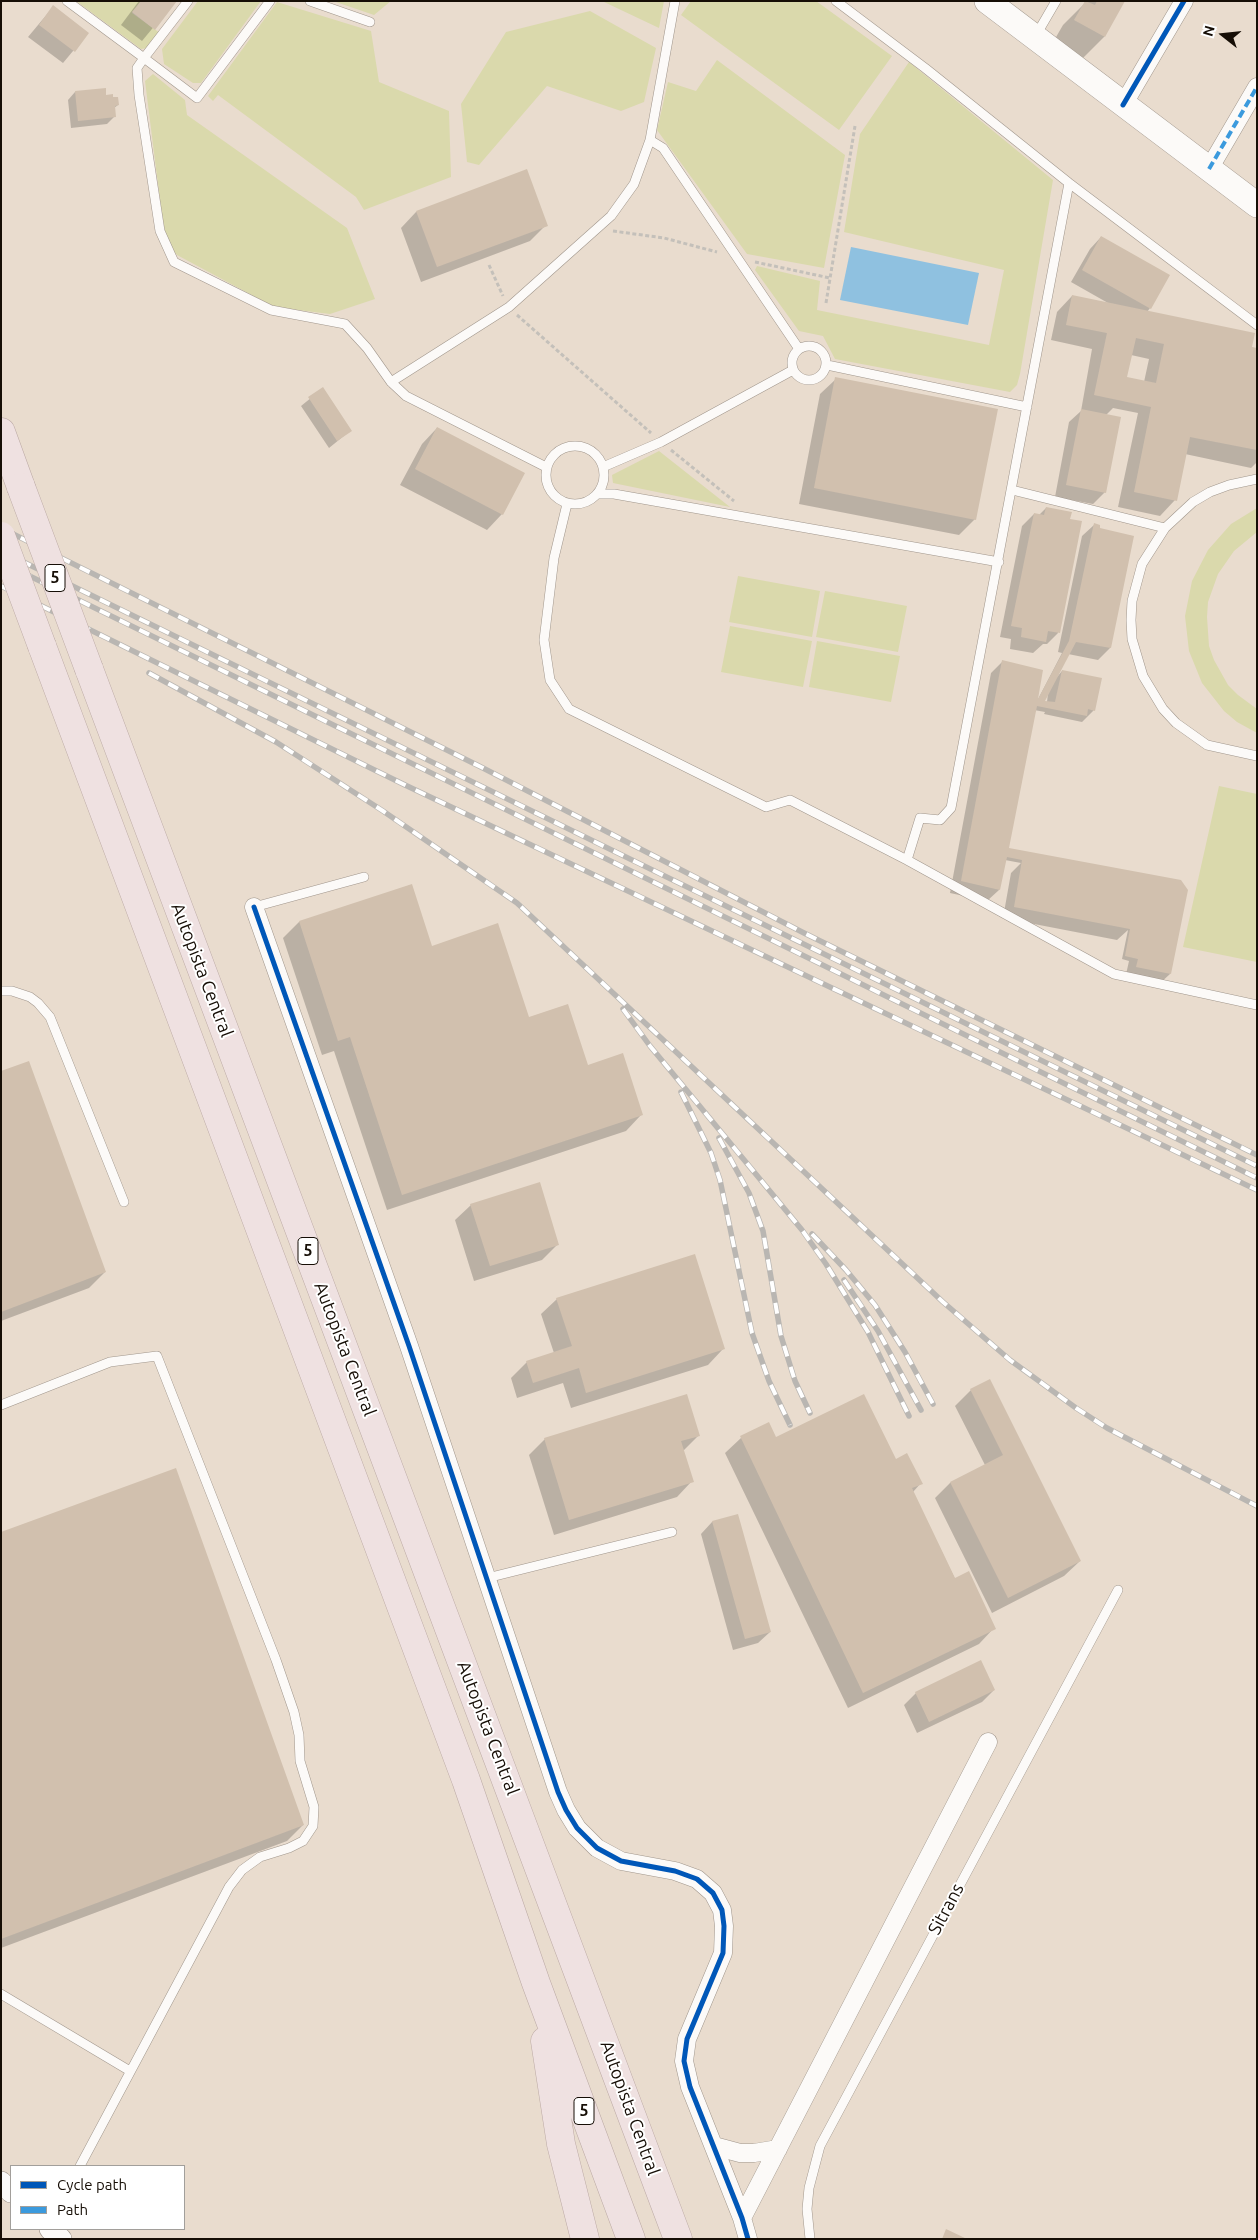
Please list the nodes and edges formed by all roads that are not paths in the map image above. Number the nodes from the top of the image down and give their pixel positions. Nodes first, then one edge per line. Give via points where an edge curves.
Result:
1 (67, 1) edge
2 (188, 1) edge
3 (270, 1) edge
4 (310, 1) edge
5 (675, 1) edge
6 (836, 1) edge
7 (987, 1) edge
8 (1056, 1) edge
9 (1184, 1) edge
10 (370, 22) dead end
11 (1035, 37) junction
12 (144, 58) junction
13 (1257, 87) edge
14 (1123, 105) junction
15 (650, 140) junction
16 (1209, 170) junction
17 (1069, 183) junction
18 (1257, 205) edge
19 (1257, 325) edge
20 (799, 349) junction
21 (827, 365) junction
22 (793, 370) junction
23 (391, 382) junction
24 (1027, 406) junction
25 (1, 432) edge
26 (546, 467) junction
27 (603, 467) junction
28 (1257, 479) edge
29 (1012, 490) junction
30 (598, 494) junction
31 (567, 504) junction
32 (1165, 528) junction
33 (1, 536) edge
34 (999, 562) junction
35 (1257, 756) edge
36 (907, 860) junction
37 (364, 877) dead end
38 (254, 907) joint
39 (1, 991) edge
40 (1257, 1005) edge
41 (124, 1202) dead end
42 (1, 1406) edge
43 (672, 1532) dead end
44 (487, 1578) junction
45 (1118, 1590) dead end
46 (988, 1742) dead end
47 (536, 1983) junction
48 (1, 1994) edge
49 (130, 2071) junction
50 (714, 2146) junction
51 (778, 2149) junction
52 (81, 2165) edge
53 (1, 2182) edge
54 (10, 2191) edge
55 (742, 2218) junction
56 (51, 2230) edge
57 (60, 2239) edge
58 (585, 2239) edge
59 (631, 2239) edge
60 (678, 2239) edge
61 (748, 2239) edge
62 (810, 2239) edge

1 - 12 lane
2 - 12 lane
3 - 12 lane via 197,98
4 - 10 lane
5 - 15 lane
6 - 17 lane
7 - 11 main road
8 - 11 lane
9 - 14 street
11 - 14 main road
12 - 23 lane via 137,68 139,95 160,232 174,262 271,310 345,324
13 - 16 street
14 - 16 main road
15 - 20 lane via 664,148
15 - 23 lane via 634,184 611,216 509,307
16 - 18 main road
17 - 19 lane
17 - 24 lane
20 - 21 lane via 816,346 824,354
20 - 22 lane via 792,358
21 - 22 lane via 822,375 812,380 801,378
21 - 24 lane
22 - 27 lane via 661,442
23 - 26 lane via 406,396
24 - 29 lane
25 - 60 highway, Autopista Central / 5, bridge
26 - 27 lane via 559,450 581,446 593,452
26 - 31 lane via 545,477 552,494
27 - 30 lane via 604,477
28 - 32 lane via 1228,484 1210,492 1193,502
29 - 32 lane
29 - 34 lane
30 - 31 lane via 590,501
30 - 34 lane via 614,494
31 - 36 lane via 554,558 544,640 550,680 569,709 766,807 790,800
32 - 35 lane via 1142,564 1132,601 1132,640 1143,676 1162,709 1190,735 1207,745
33 - 47 highway, Autopista Central / 5, bridge via 463,1771
34 - 36 lane via 951,808 940,820 920,818
36 - 40 lane via 1114,974
37 - 38 lane
38 - 44 street
39 - 41 lane via 30,997 50,1017
42 - 49 lane via 110,1362 157,1356 276,1660 294,1712 300,1761 314,1807 313,1826 303,1841 260,1857 235,1878
43 - 44 lane
44 - 50 street via 558,1792 577,1828 597,1848 621,1861 675,1871 697,1879 713,1893 722,1910 723,1953 687,2039 684,2061 690,2087
45 - 62 lane, Sitrans via 823,2140 809,2188
46 - 51 street
47 - 58 highway via 562,2144
47 - 59 highway, Autopista Central / 5
48 - 49 lane
49 - 52 lane
50 - 51 street via 740,2153
50 - 55 street
51 - 55 street
53 - 54 street
55 - 61 street
56 - 57 street

